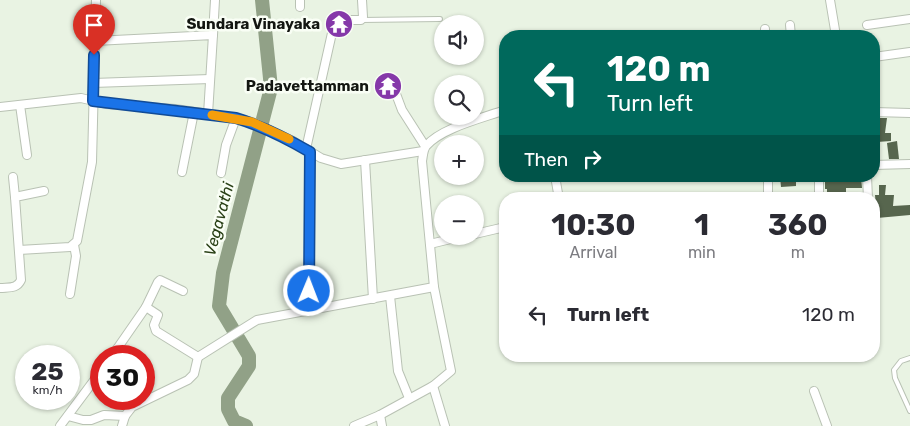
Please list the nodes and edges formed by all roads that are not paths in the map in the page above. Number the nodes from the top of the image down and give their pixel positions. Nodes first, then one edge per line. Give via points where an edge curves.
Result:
1 (96, 0) edge
2 (216, 0) edge
3 (362, 0) edge
4 (830, 0) edge
5 (434, 19) edge
6 (910, 19) edge
7 (361, 20) junction
8 (790, 25) dead end
9 (867, 25) dead end
10 (790, 30) edge
11 (835, 30) edge
12 (213, 35) junction
13 (95, 41) junction
14 (910, 52) edge
15 (880, 56) edge
16 (210, 79) junction
17 (94, 82) junction
18 (393, 86) dead end
19 (93, 101) junction
20 (20, 105) junction
21 (0, 107) edge
22 (194, 112) junction
23 (499, 112) edge
24 (880, 112) edge
25 (910, 113) edge
26 (208, 114) junction
27 (236, 118) junction
28 (424, 149) junction
29 (308, 150) junction
30 (27, 156) dead end
31 (365, 160) junction
32 (910, 164) edge
33 (880, 165) edge
34 (182, 172) dead end
35 (221, 173) dead end
36 (13, 177) dead end
37 (44, 191) dead end
38 (15, 197) junction
39 (499, 228) edge
40 (484, 232) edge
41 (434, 243) edge
42 (430, 244) junction
43 (74, 245) junction
44 (19, 250) junction
45 (434, 287) junction
46 (0, 288) edge
47 (183, 291) dead end
48 (70, 294) dead end
49 (390, 296) junction
50 (372, 299) junction
51 (146, 308) junction
52 (309, 311) junction
53 (120, 345) edge
54 (198, 357) junction
55 (910, 358) edge
56 (90, 386) edge
57 (433, 386) junction
58 (814, 391) dead end
59 (409, 398) junction
60 (910, 411) edge
61 (380, 415) junction
62 (68, 416) junction
63 (125, 416) junction
64 (60, 426) edge
65 (122, 426) edge
66 (354, 426) edge
67 (382, 426) edge
68 (445, 426) edge
69 (827, 426) edge

1 - 13 street
2 - 12 street
3 - 7 street
4 - 11 street
5 - 7 lane
6 - 9 street
7 - 29 street via 340,20 334,24
8 - 10 street
12 - 13 street
12 - 16 street
13 - 17 street
14 - 15 street
16 - 17 street
16 - 26 street
17 - 19 street
18 - 28 street via 402,110
19 - 20 street via 81,98
19 - 22 street
19 - 43 street via 90,170
20 - 21 street
20 - 30 street
22 - 26 street
22 - 34 street
23 - 28 street via 446,132
24 - 25 street
26 - 27 street
27 - 29 street via 252,122
27 - 35 street via 226,145
28 - 31 street
28 - 42 street via 422,161
29 - 31 street via 341,164
29 - 52 street
31 - 50 street
32 - 33 street
36 - 38 street
37 - 38 street
38 - 44 street
39 - 40 street
41 - 42 street
42 - 45 street
43 - 44 street
43 - 48 street via 76,256
44 - 46 street via 19,285
45 - 49 street
45 - 57 street via 451,370
47 - 51 street via 160,280
49 - 50 street
49 - 59 street via 398,372
50 - 52 street
51 - 53 street
51 - 54 street via 158,314 154,325 156,331
52 - 54 street via 265,318
54 - 63 street via 194,374 188,380 132,407
55 - 60 lane via 901,361 894,370
56 - 62 street
57 - 59 street
57 - 68 street
58 - 69 street
59 - 61 street
61 - 66 street
61 - 67 street
62 - 63 street via 87,420 104,415
62 - 64 street
63 - 65 street

